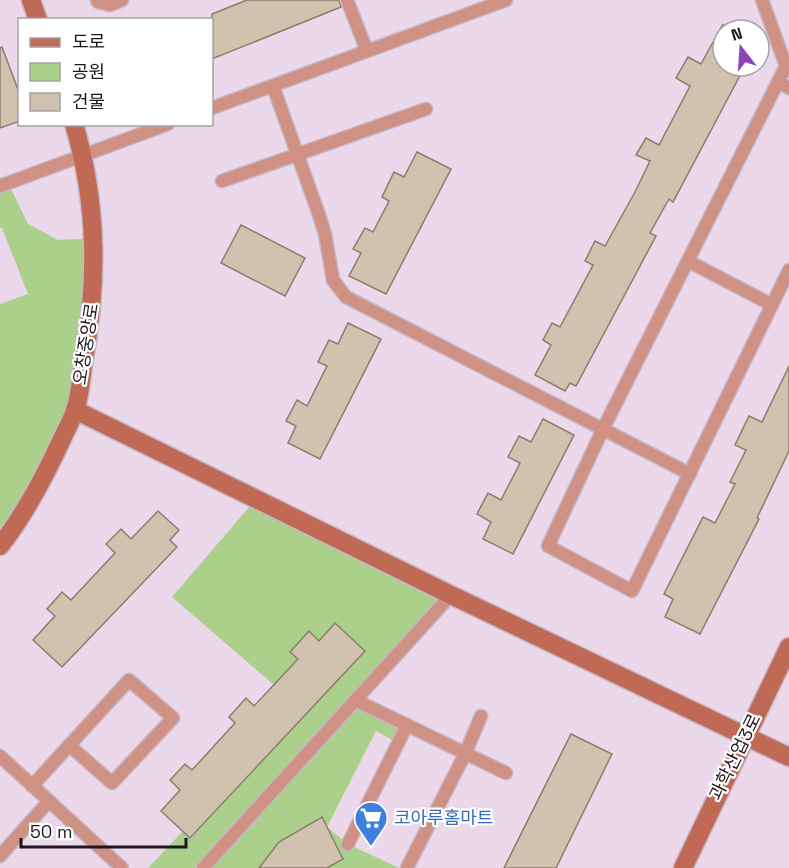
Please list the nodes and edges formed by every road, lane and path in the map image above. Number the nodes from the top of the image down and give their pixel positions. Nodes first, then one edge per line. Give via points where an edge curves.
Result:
1 (31, 0) edge
2 (97, 0) edge
3 (122, 0) edge
4 (347, 0) edge
5 (506, 0) edge
6 (762, 0) edge
7 (37, 18) edge
8 (367, 51) junction
9 (783, 85) edge
10 (273, 86) junction
11 (213, 108) edge
12 (426, 109) dead end
13 (75, 126) edge
14 (163, 126) edge
15 (298, 154) junction
16 (83, 156) junction
17 (222, 181) dead end
18 (0, 186) edge
19 (688, 261) junction
20 (789, 270) edge
21 (772, 306) junction
22 (75, 410) junction
23 (603, 429) junction
24 (690, 474) junction
25 (0, 546) edge
26 (451, 595) junction
27 (789, 647) edge
28 (355, 700) junction
29 (481, 716) dead end
30 (407, 725) junction
31 (746, 734) junction
32 (69, 745) junction
33 (465, 753) junction
34 (0, 756) edge
35 (789, 757) edge
36 (506, 773) dead end
37 (32, 786) junction
38 (49, 801) junction
39 (348, 844) dead end
40 (0, 856) edge
41 (122, 868) edge
42 (203, 868) edge
43 (407, 868) edge
44 (683, 868) edge

1 - 7 street
2 - 3 lane via 110,4
4 - 8 lane
5 - 8 lane
6 - 9 lane via 786,66
8 - 10 lane
9 - 19 lane
10 - 11 lane
10 - 15 lane
12 - 15 lane
13 - 16 street, 오창중앙로
14 - 16 lane
15 - 17 lane
15 - 23 lane via 325,234 333,280 346,297
16 - 18 lane
16 - 22 street, 오창중앙로 via 94,238 93,301
19 - 21 lane
19 - 23 lane
20 - 21 lane
21 - 24 lane
22 - 25 street, 오창중앙로 via 44,474
22 - 26 street
23 - 24 lane
23 - 24 lane via 548,546 632,591
26 - 28 lane
26 - 31 street
27 - 31 street, 과학산업3로
28 - 30 lane
28 - 42 lane
29 - 33 lane
30 - 33 lane
30 - 39 lane
31 - 35 street
31 - 44 street, 과학산업3로
32 - 32 lane via 112,783 173,718 129,680
32 - 37 lane
33 - 36 lane
33 - 43 lane
34 - 37 lane
37 - 38 lane
38 - 40 lane
38 - 41 lane

